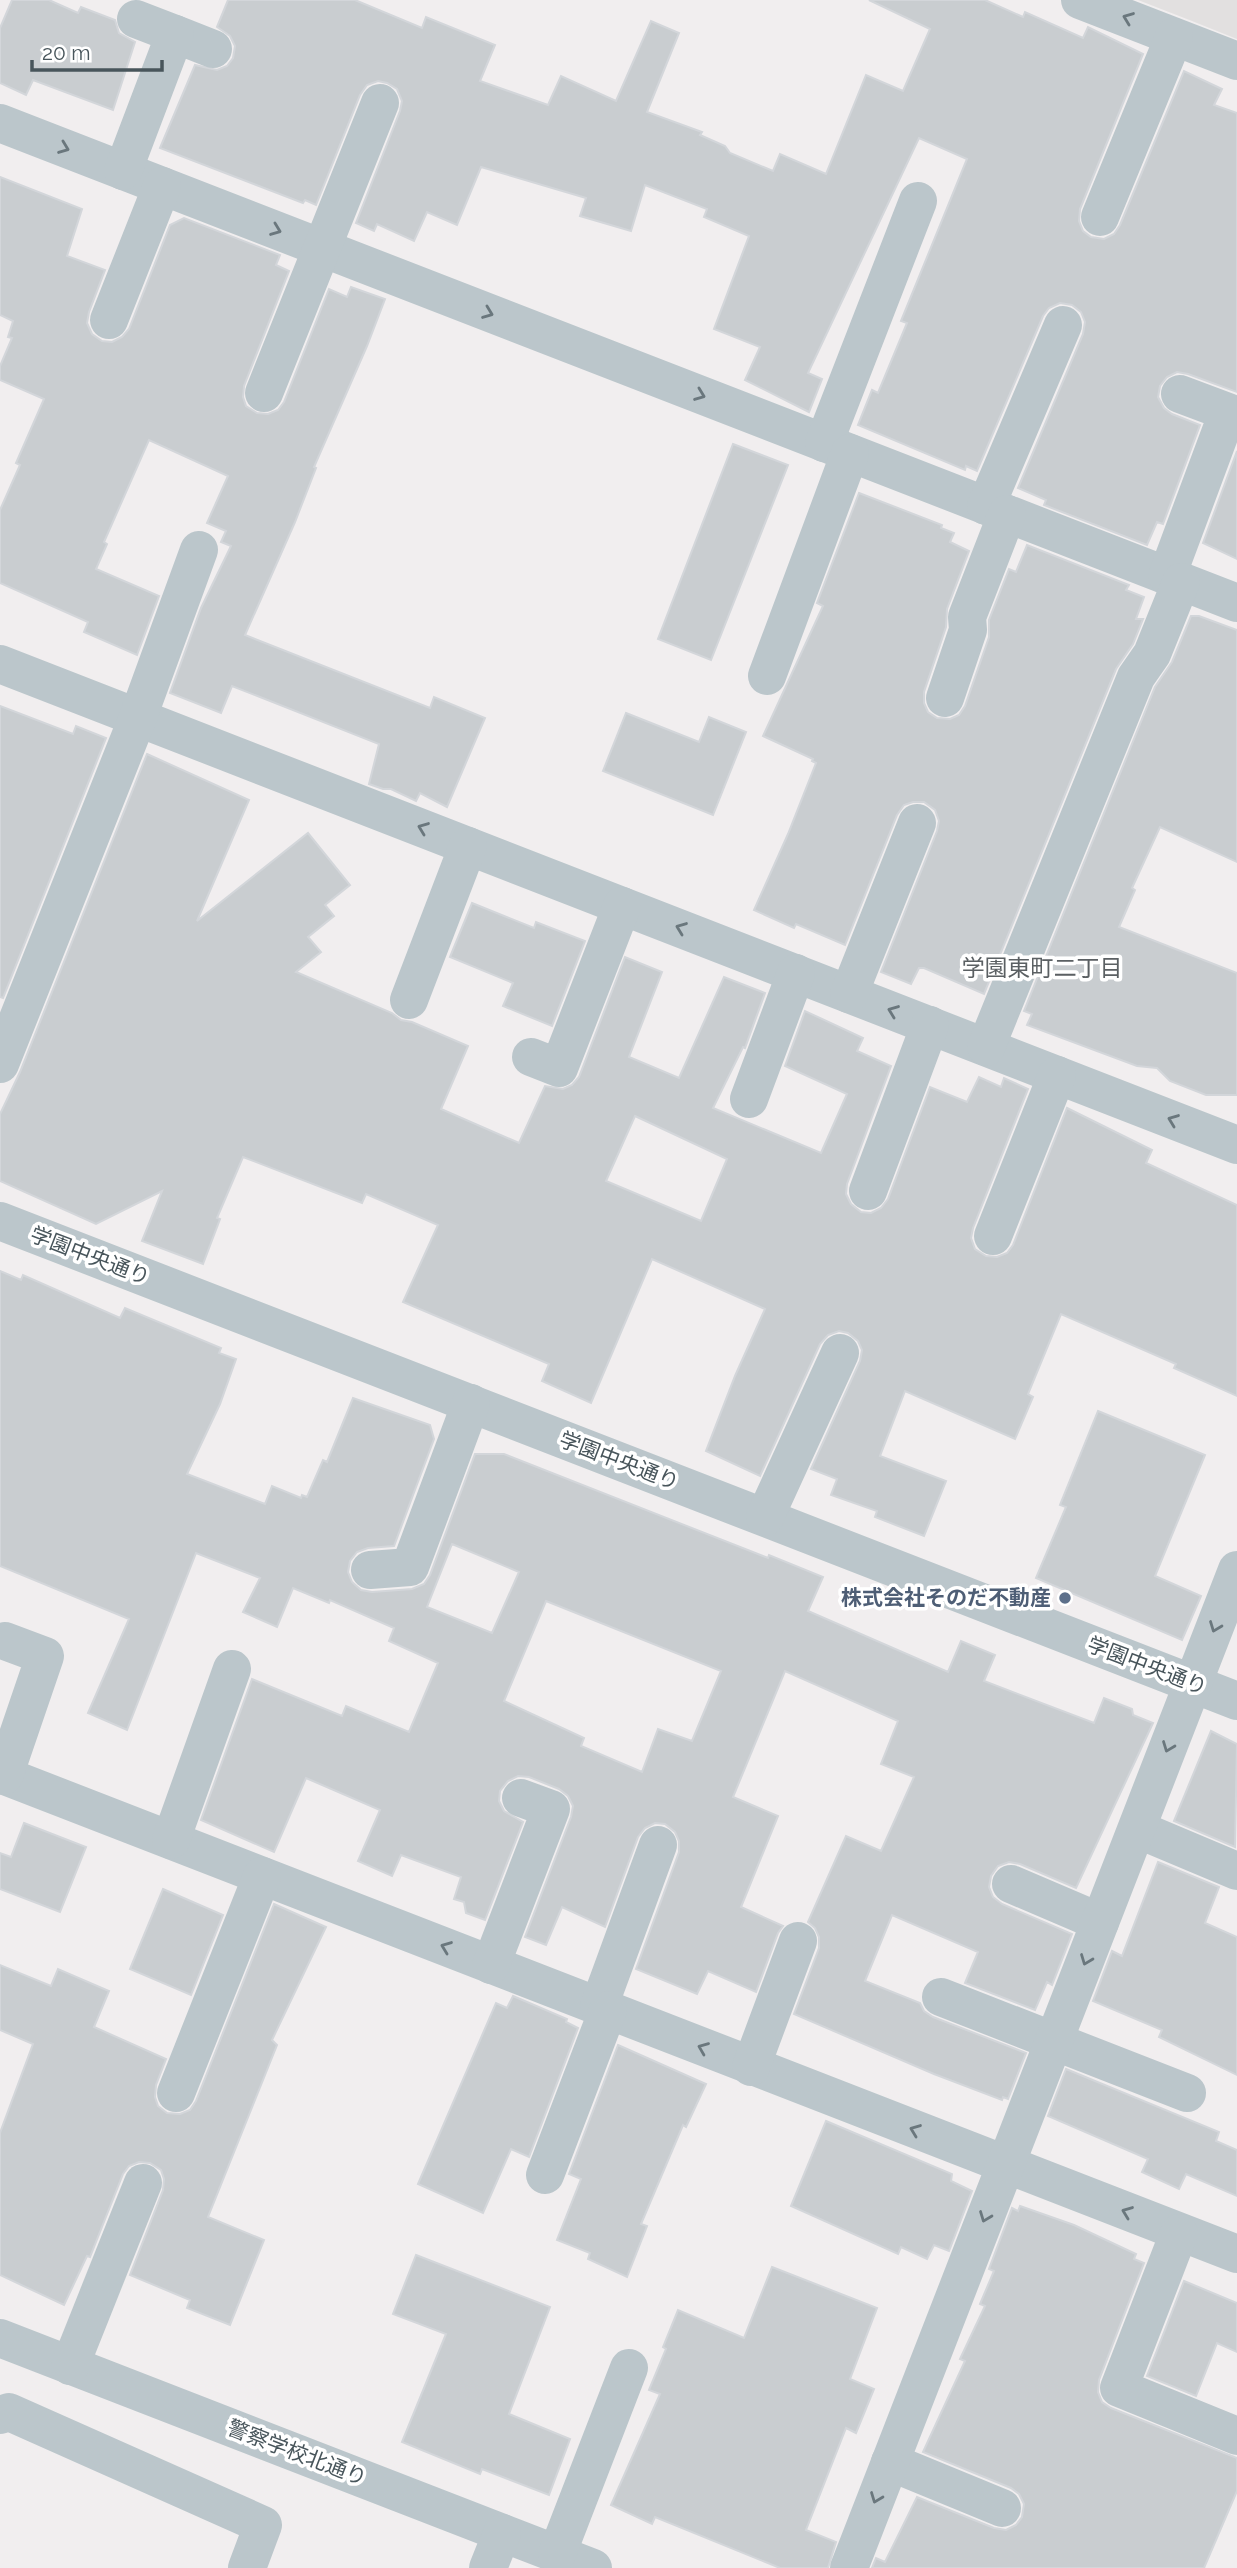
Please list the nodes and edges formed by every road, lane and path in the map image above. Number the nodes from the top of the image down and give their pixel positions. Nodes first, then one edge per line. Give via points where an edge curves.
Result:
1 (1080, 0) edge
2 (136, 19) dead end
3 (175, 34) junction
4 (1174, 37) junction
5 (213, 49) dead end
6 (1237, 61) edge
7 (380, 103) dead end
8 (0, 123) edge
9 (123, 171) junction
10 (162, 186) junction
11 (918, 201) dead end
12 (1100, 217) dead end
13 (321, 248) junction
14 (109, 320) dead end
15 (1063, 326) dead end
16 (264, 393) dead end
17 (1180, 394) dead end
18 (837, 448) junction
19 (997, 510) junction
20 (199, 550) dead end
21 (1174, 579) junction
22 (1237, 603) edge
23 (0, 664) edge
24 (767, 676) dead end
25 (945, 698) dead end
26 (138, 717) junction
27 (917, 823) dead end
28 (468, 846) junction
29 (622, 905) junction
30 (796, 973) junction
31 (849, 994) junction
32 (409, 1000) dead end
33 (930, 1025) junction
34 (986, 1047) junction
35 (531, 1057) dead end
36 (0, 1064) edge
37 (1058, 1075) junction
38 (749, 1099) dead end
39 (1237, 1145) edge
40 (868, 1191) dead end
41 (0, 1221) edge
42 (993, 1236) dead end
43 (840, 1353) dead end
44 (471, 1403) junction
45 (765, 1517) junction
46 (370, 1570) dead end
47 (1237, 1570) edge
48 (5, 1641) dead end
49 (232, 1669) dead end
50 (1193, 1684) junction
51 (1237, 1701) edge
52 (2, 1775) edge
53 (521, 1798) dead end
54 (1136, 1829) junction
55 (171, 1840) junction
56 (658, 1845) dead end
57 (1237, 1871) edge
58 (262, 1876) junction
59 (1011, 1884) dead end
60 (1100, 1922) junction
61 (798, 1941) dead end
62 (491, 1965) junction
63 (941, 1997) dead end
64 (603, 2008) junction
65 (1054, 2040) junction
66 (751, 2067) junction
67 (176, 2093) dead end
68 (1187, 2093) dead end
69 (1006, 2165) junction
70 (545, 2175) dead end
71 (143, 2183) dead end
72 (1179, 2232) junction
73 (1237, 2254) edge
74 (0, 2338) edge
75 (70, 2366) junction
76 (629, 2368) dead end
77 (0, 2415) edge
78 (1237, 2436) edge
79 (890, 2462) junction
80 (1002, 2508) dead end
81 (502, 2533) junction
82 (557, 2554) junction
83 (247, 2568) edge
84 (488, 2568) edge
85 (593, 2568) edge
86 (849, 2568) edge

4 -> 1 street
2 - 3 street
3 - 5 street
3 - 9 street
4 - 6 street
4 - 12 street
7 - 13 street
8 -> 9 street
9 - 10 street
10 -> 13 street
10 - 14 street
11 - 18 street
13 - 16 street
13 -> 18 street
15 - 19 street
17 - 21 street via 1228,412
18 - 19 street
18 - 24 street
19 - 21 street
19 - 25 street via 967,617 968,630
20 - 26 street
21 - 22 street
21 - 34 street via 1153,654 1136,677
23 - 26 street
28 -> 26 street
26 - 36 street
27 - 31 street
28 - 29 street
28 - 32 street
30 -> 29 street
29 - 35 street via 559,1068
30 - 31 street
30 - 38 street
33 -> 31 street
33 - 34 street
33 - 40 street
34 - 37 street
39 -> 37 street
37 - 42 street
41 - 44 street, 学園中央通り
43 - 45 street
44 - 45 street, 学園中央通り
44 - 46 street via 410,1567
45 - 50 street, 学園中央通り
47 -> 50 street
48 - 52 street via 45,1656
49 - 55 street
50 - 51 street, 学園中央通り
50 -> 54 street
52 - 55 street
53 - 62 street via 551,1809
54 - 57 street
54 - 60 street
55 - 58 street
56 - 64 street
62 -> 58 street
58 - 67 street
59 - 60 street
60 -> 65 street
61 - 66 street
62 - 64 street
63 - 65 street
66 -> 64 street
64 - 70 street
65 - 68 street
65 - 69 street
69 -> 66 street
72 -> 69 street
69 -> 79 street
71 - 75 street
72 - 73 street
72 - 78 street via 1119,2388
74 - 75 street, 警察学校北通り
75 - 81 street, 警察学校北通り
76 - 82 street
77 - 83 street via 9,2412 263,2525
79 - 80 street
79 -> 86 street
81 - 82 street, 警察学校北通り
81 - 84 street
82 - 85 street, 警察学校北通り

